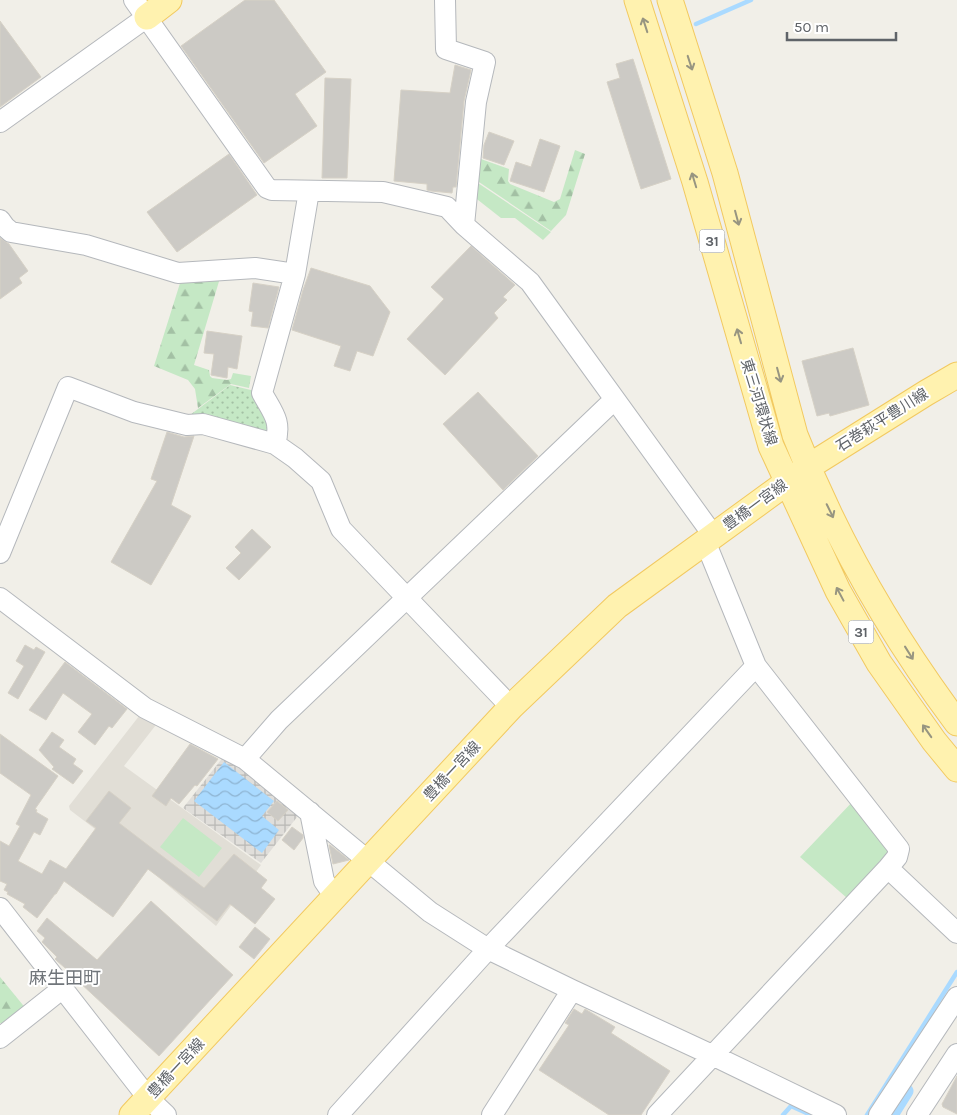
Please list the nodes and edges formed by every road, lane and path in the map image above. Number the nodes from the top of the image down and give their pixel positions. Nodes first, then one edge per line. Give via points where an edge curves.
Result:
1 (169, 0) edge
2 (445, 0) edge
3 (637, 0) edge
4 (670, 0) edge
5 (140, 9) edge
6 (0, 122) edge
7 (309, 190) junction
8 (0, 220) edge
9 (464, 225) junction
10 (295, 274) junction
11 (957, 375) edge
12 (614, 400) junction
13 (275, 444) junction
14 (808, 467) junction
15 (787, 482) junction
16 (709, 538) junction
17 (0, 553) edge
18 (0, 598) edge
19 (408, 599) junction
20 (756, 666) junction
21 (511, 707) junction
22 (957, 723) edge
23 (244, 759) junction
24 (957, 769) edge
25 (310, 812) junction
26 (369, 861) junction
27 (888, 868) junction
28 (336, 897) junction
29 (0, 908) edge
30 (957, 933) edge
31 (488, 949) junction
32 (63, 988) junction
33 (572, 990) junction
34 (957, 996) edge
35 (0, 1038) edge
36 (957, 1054) edge
37 (712, 1055) junction
38 (140, 1106) edge
39 (166, 1115) edge
40 (338, 1115) edge
41 (492, 1115) edge
42 (657, 1115) edge
43 (836, 1115) edge
44 (879, 1115) edge
45 (917, 1115) edge

1 - 5 main road
2 - 9 street via 446,49 484,62 476,102
15 -> 3 main road, 東三河環状線 / 31 via 771,446
4 -> 14 main road, 東三河環状線 / 31 via 725,173 795,435
5 - 6 street
5 - 7 street via 268,188
7 - 9 street via 383,192 447,207
7 - 10 street
8 - 10 street via 11,232 86,245 178,273 255,268
9 - 12 street via 530,282
10 - 13 street via 262,393 278,420
11 - 14 main road, 石巻萩平豊川線
12 - 16 street
12 - 19 street
13 - 17 street via 204,424 186,425 134,412 68,387
13 - 19 street via 321,481 341,529
14 - 15 main road, 豊橋一宮線
14 -> 22 main road, 東三河環状線 / 31 via 864,581 934,693
15 - 16 main road, 豊橋一宮線
24 -> 15 main road, 東三河環状線 / 31 via 934,742 879,663 838,591
16 - 20 street
16 - 21 main road, 豊橋一宮線 via 618,606
18 - 23 street via 145,708
19 - 21 street
19 - 23 street via 280,720
20 - 27 street via 899,849
20 - 31 street
21 - 26 main road, 豊橋一宮線
23 - 25 street
25 - 26 street
25 - 28 street via 324,881
26 - 28 main road, 豊橋一宮線
26 - 31 street via 430,912
27 - 30 street
27 - 37 street
28 - 38 main road, 豊橋一宮線
29 - 32 street
31 - 33 street
31 - 40 street
32 - 35 street
32 - 38 street
33 - 37 street
33 - 41 street
34 - 44 street
36 - 45 street
37 - 42 street
37 - 43 street
38 - 39 street

